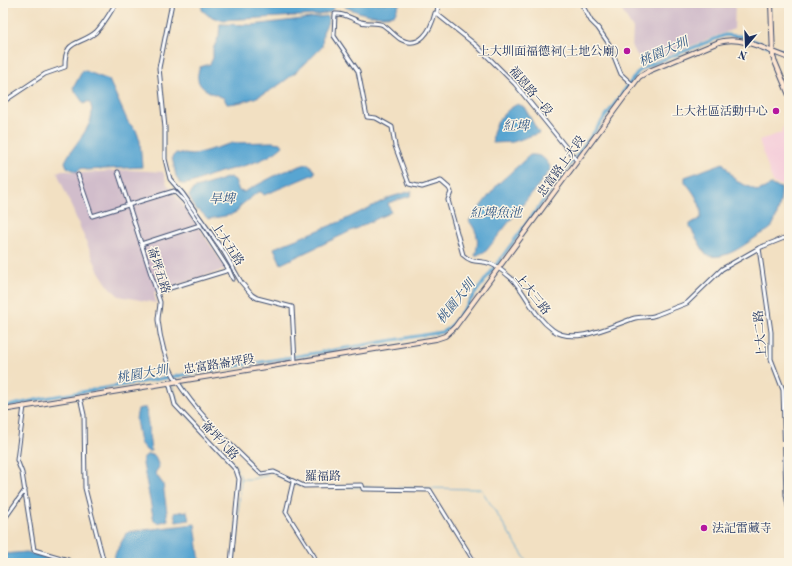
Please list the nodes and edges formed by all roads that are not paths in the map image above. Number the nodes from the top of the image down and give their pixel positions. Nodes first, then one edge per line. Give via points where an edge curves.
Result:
1 (116, 3) edge
2 (172, 3) edge
3 (438, 3) edge
4 (581, 3) edge
5 (771, 3) edge
6 (437, 14) junction
7 (772, 50) junction
8 (789, 58) edge
9 (632, 84) junction
10 (789, 95) edge
11 (3, 102) edge
12 (576, 160) junction
13 (118, 172) dead end
14 (78, 175) dead end
15 (178, 188) junction
16 (177, 193) junction
17 (128, 204) junction
18 (200, 226) junction
19 (789, 236) edge
20 (141, 244) junction
21 (759, 248) junction
22 (498, 269) junction
23 (229, 270) junction
24 (233, 279) dead end
25 (157, 292) junction
26 (295, 361) junction
27 (176, 379) junction
28 (169, 382) junction
29 (80, 397) junction
30 (24, 406) junction
31 (3, 410) edge
32 (293, 482) junction
33 (25, 490) junction
34 (789, 511) edge
35 (3, 520) edge
36 (69, 563) edge
37 (104, 563) edge
38 (231, 563) edge
39 (312, 563) edge
40 (475, 563) edge

1 - 11 street via 94,34 71,44 65,56 65,67 45,74
2 - 15 street, 上大五路 via 159,75 165,128 165,159 170,179
3 - 6 street
4 - 9 street via 609,44 621,74
5 - 7 street
6 - 12 street, 福恩路一段 via 477,46 515,84
6 - 22 street, 上大三路 via 435,13 428,32 419,41 409,42 382,25 362,22 340,14 335,14 334,36 358,70 367,117 376,118 392,127 395,146 409,184 413,187 422,187 444,182 451,192 448,200 463,255 469,260 492,264
7 - 8 street, 忠富路上大段
7 - 9 street, 忠富路上大段 via 738,40 724,40 649,71
7 - 10 street via 775,64
9 - 12 street, 忠富路上大段
12 - 22 street, 忠富路上大段
13 - 17 street, 崙坪五路
14 - 17 street via 92,216
15 - 16 street
15 - 26 street, 上大五路 via 252,295 292,308
16 - 17 street via 173,190
16 - 18 street
17 - 20 street, 崙坪五路
18 - 20 street
18 - 23 street
19 - 21 street, 上大三路
20 - 25 street, 崙坪五路
21 - 22 street, 上大三路 via 722,269 687,303 657,315 636,317 577,335 560,334 551,328 534,313 512,279
21 - 34 street, 上大二路 via 771,332 771,359 782,390 786,496
22 - 26 street, 忠富路上大段 via 455,327 445,336
23 - 24 street
23 - 25 street
25 - 27 street, 崙坪五路 via 160,302 158,319 165,354
26 - 27 street, 忠富路崙坪段
27 - 28 street, 忠富路崙坪段
27 - 32 street, 羅福路 via 209,421 261,474 274,472
28 - 29 street, 忠富路崙坪段
28 - 38 street, 崙坪八路 via 175,405 236,470 239,479
29 - 30 street, 忠富路崙坪段
29 - 37 street via 84,415 84,488
30 - 31 street, 忠富路崙坪段
30 - 33 street via 17,460
32 - 39 street via 286,512 314,556
32 - 40 street, 羅福路 via 304,486 430,490
33 - 35 street
33 - 36 street via 34,550 68,560

